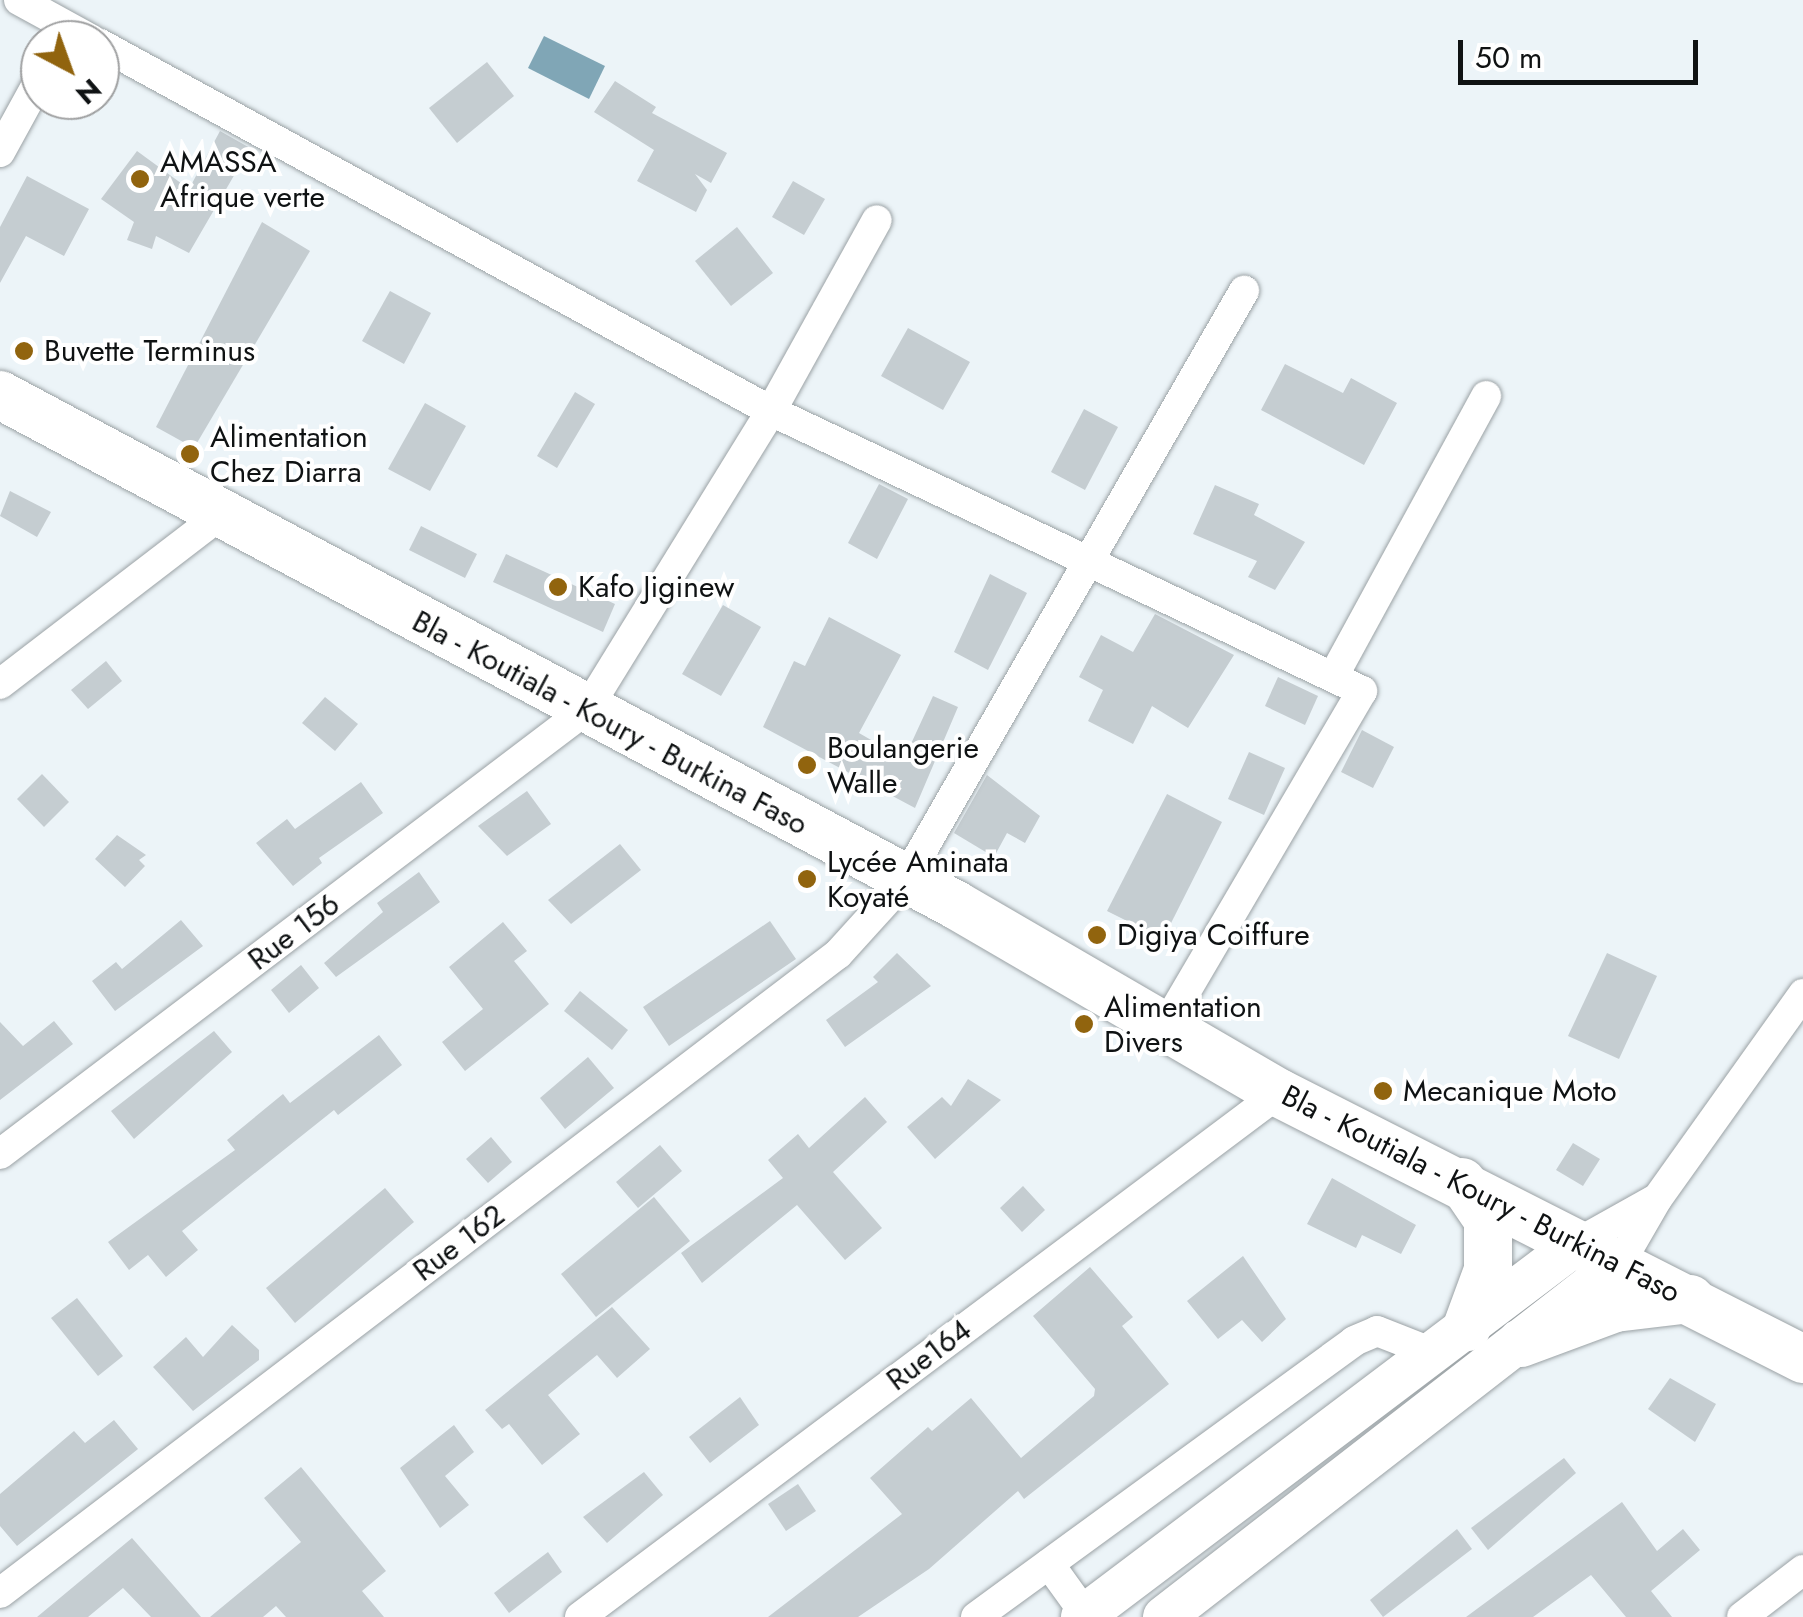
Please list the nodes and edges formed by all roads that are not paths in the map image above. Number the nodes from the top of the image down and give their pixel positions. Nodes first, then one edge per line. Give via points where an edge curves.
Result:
1 (19, 0) edge
2 (61, 20) edge
3 (120, 55) edge
4 (20, 116) edge
5 (0, 152) edge
6 (876, 220) dead end
7 (1244, 290) dead end
8 (0, 395) edge
9 (1486, 396) dead end
10 (771, 410) junction
11 (219, 516) junction
12 (1090, 562) junction
13 (1332, 677) junction
14 (0, 684) edge
15 (587, 709) junction
16 (906, 880) junction
17 (1803, 994) edge
18 (1166, 1023) junction
19 (1279, 1093) junction
20 (0, 1154) edge
21 (1462, 1182) junction
22 (1657, 1198) junction
23 (1599, 1252) junction
24 (1690, 1299) junction
25 (1450, 1340) junction
26 (1521, 1343) junction
27 (1803, 1359) edge
28 (1049, 1564) junction
29 (1803, 1570) edge
30 (0, 1593) edge
31 (1083, 1616) edge
32 (580, 1617) edge
33 (976, 1617) edge
34 (1164, 1617) edge
35 (1742, 1617) edge

1 - 2 street
3 - 10 street
4 - 5 street
6 - 10 street
7 - 12 street, Rue 162
8 - 11 main road, Bla - Koutiala - Koury - Burkina Faso
9 - 13 street
10 - 12 street
10 - 15 street
11 - 14 street
11 - 15 main road, Bla - Koutiala - Koury - Burkina Faso
12 - 13 street
12 - 16 street, Rue 162
13 - 18 street via 1362,691
15 - 16 main road, Bla - Koutiala - Koury - Burkina Faso
15 - 20 street, Rue 156
16 - 18 main road, Bla - Koutiala - Koury - Burkina Faso
16 - 30 street, Rue 162 via 838,954
17 - 22 street
18 - 19 main road, Bla - Koutiala - Koury - Burkina Faso
19 - 21 main road, Bla - Koutiala - Koury - Burkina Faso
19 - 32 street, Rue164
21 - 23 main road, Bla - Koutiala - Koury - Burkina Faso
21 - 25 main road via 1488,1220 1488,1270
22 - 23 street
22 - 23 street
23 - 24 main road, Bla - Koutiala - Koury - Burkina Faso
23 - 25 main road
23 - 26 main road
24 - 26 main road via 1615,1308
24 - 27 main road, Bla - Koutiala - Koury - Burkina Faso
25 - 28 street via 1377,1331 1354,1341
25 - 31 main road
26 - 34 main road
28 - 31 street
28 - 33 street
29 - 35 street

